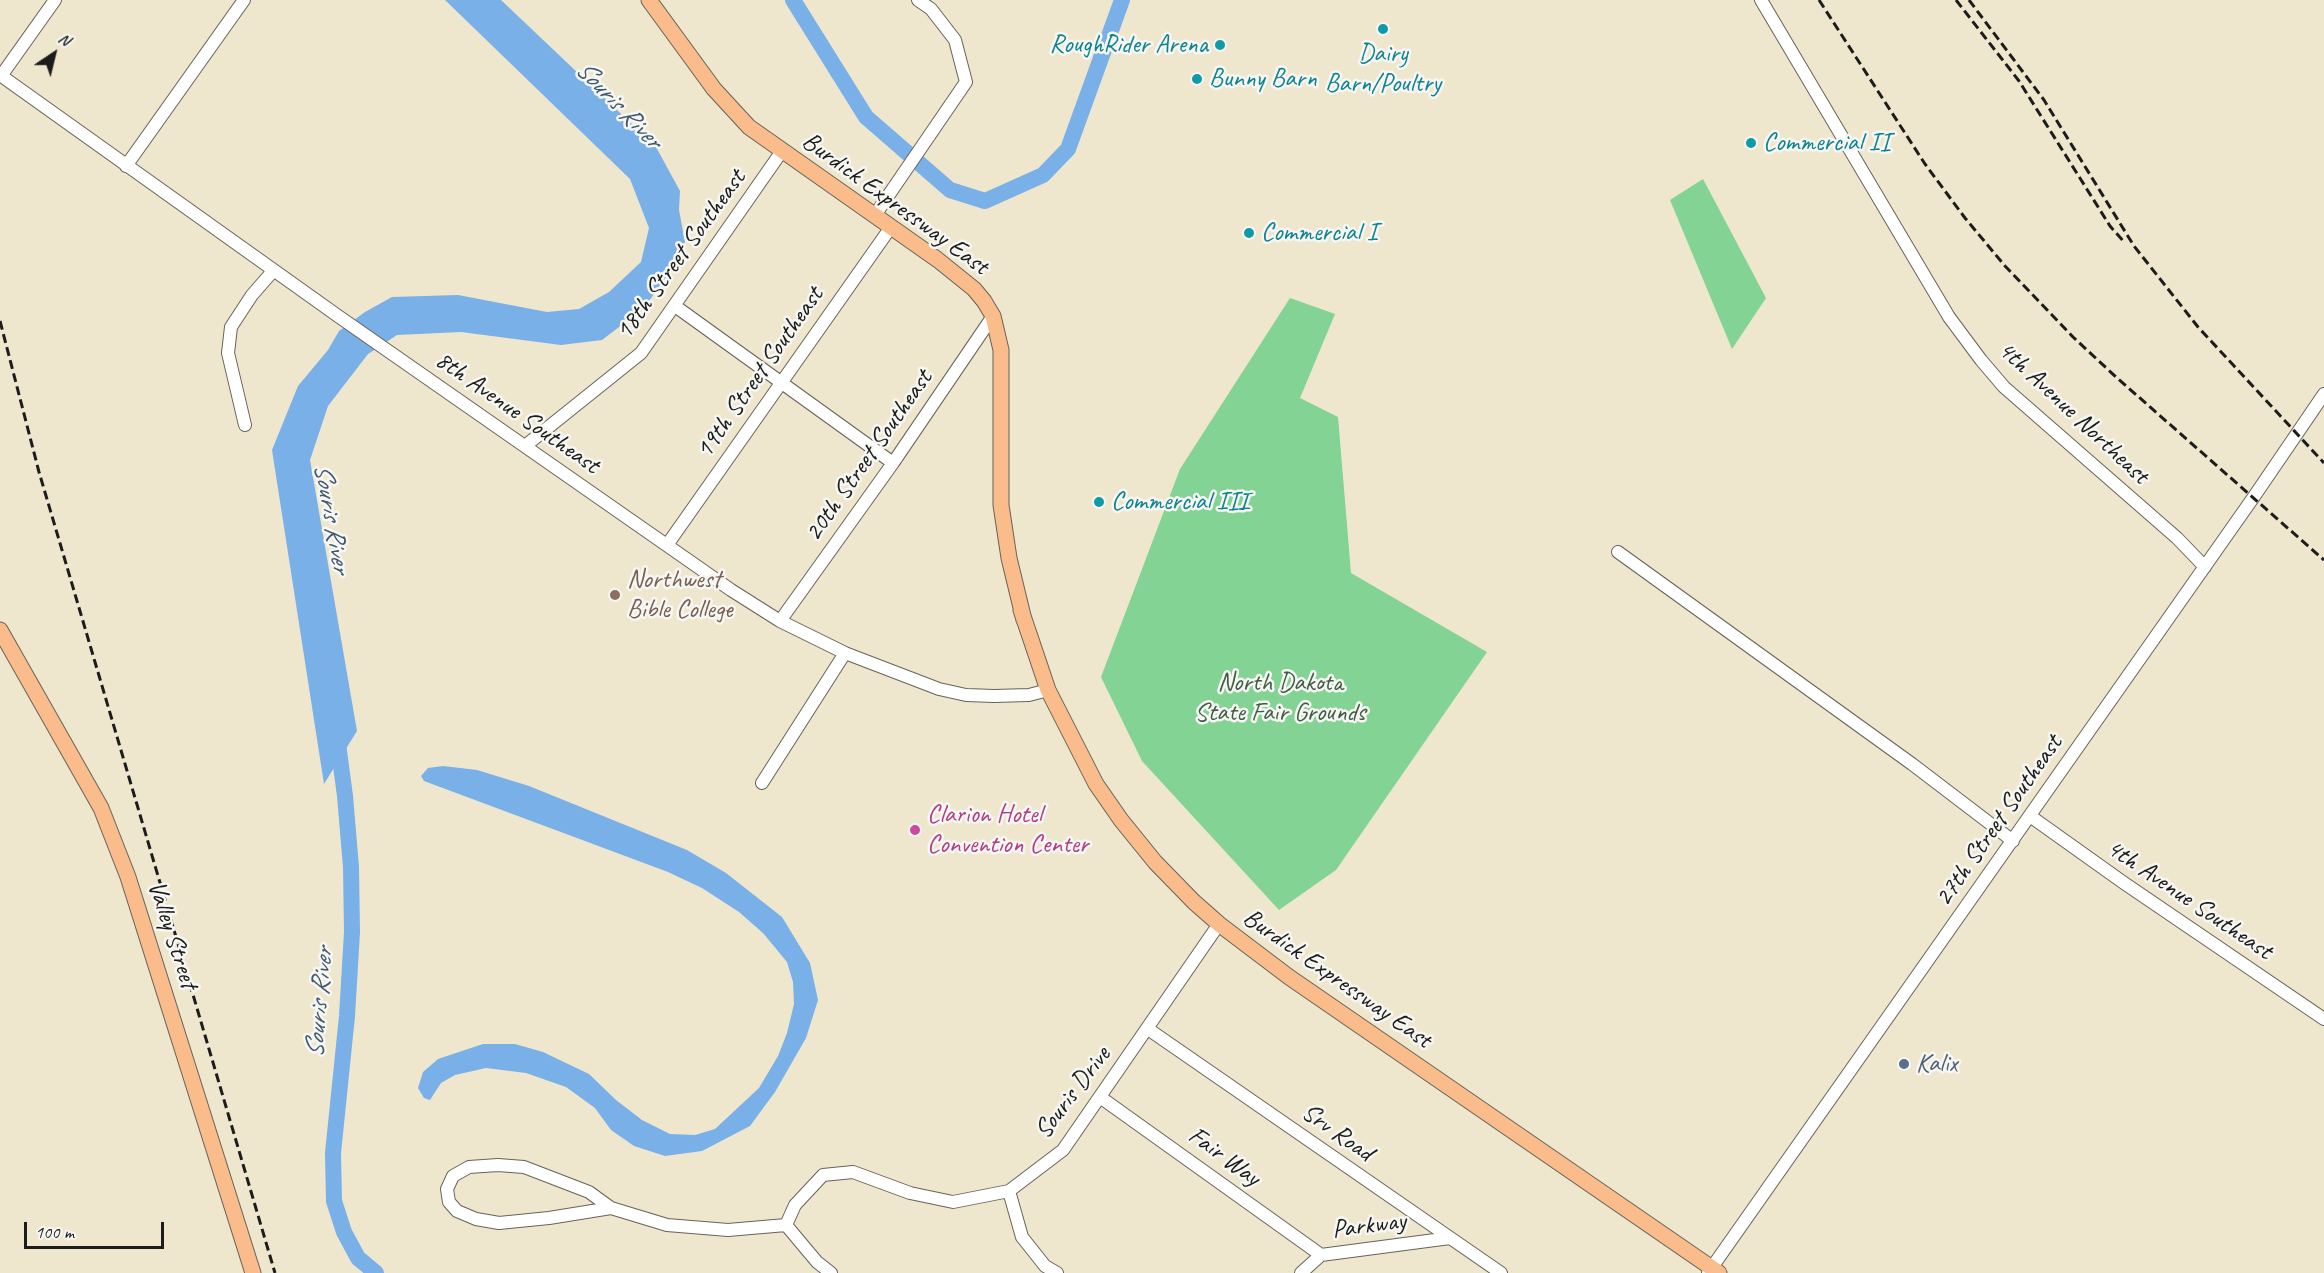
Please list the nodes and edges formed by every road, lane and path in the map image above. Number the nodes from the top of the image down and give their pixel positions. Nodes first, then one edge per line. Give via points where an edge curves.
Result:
1 (56, 0) edge
2 (244, 0) edge
3 (649, 0) edge
4 (918, 0) edge
5 (1761, 0) edge
6 (936, 5) edge
7 (0, 76) edge
8 (782, 151) junction
9 (126, 166) junction
10 (875, 215) junction
11 (891, 227) junction
12 (273, 271) junction
13 (675, 306) junction
14 (993, 316) junction
15 (781, 382) junction
16 (2324, 394) edge
17 (245, 425) dead end
18 (525, 446) junction
19 (893, 463) junction
20 (667, 545) junction
21 (1618, 552) dead end
22 (2205, 567) junction
23 (1021, 610) dead end
24 (780, 621) junction
25 (0, 630) edge
26 (1028, 634) junction
27 (845, 652) junction
28 (1048, 690) junction
29 (762, 783) dead end
30 (2030, 816) junction
31 (2013, 841) junction
32 (1219, 924) junction
33 (2324, 1019) edge
34 (1148, 1029) junction
35 (1100, 1097) junction
36 (1009, 1191) junction
37 (611, 1208) junction
38 (786, 1225) junction
39 (1450, 1238) junction
40 (1321, 1254) junction
41 (1713, 1271) edge
42 (253, 1273) edge
43 (831, 1273) edge
44 (1057, 1273) edge
45 (1301, 1273) edge
46 (1501, 1273) edge

1 - 7 street
2 - 9 street
3 - 8 main road, Burdick Expressway East via 727,104 749,127
4 - 6 street
5 - 22 street, 4th Avenue Northeast via 1949,317 1981,360 2004,387
6 - 10 street via 955,40 966,82
7 - 9 street, 8th Avenue Southeast
8 - 10 main road, Burdick Expressway East
8 - 13 street, 18th Street Southeast
9 - 12 street, 8th Avenue Southeast
10 - 11 main road, Burdick Expressway East
11 - 14 main road, Burdick Expressway East via 974,289
11 - 15 street, 19th Street Southeast
12 - 17 street via 231,327 228,353
12 - 18 street, 8th Avenue Southeast
13 - 15 street
13 - 18 street, 18th Street Southeast via 641,353
14 - 19 street, 20th Street Southeast
14 - 26 main road, Burdick Expressway East via 1001,357 1001,505 1017,597
15 - 19 street
15 - 20 street, 19th Street Southeast
16 - 22 street, 27th Street Southeast
18 - 20 street, 8th Avenue Southeast
19 - 24 street, 20th Street Southeast
20 - 24 street, 8th Avenue Southeast
21 - 31 street
22 - 30 street, 27th Street Southeast
23 - 26 main road, Burdick Expressway East
24 - 27 street, 8th Avenue Southeast
25 - 42 main road, Valley Street via 100,808 128,877
26 - 28 main road, Burdick Expressway East
27 - 28 street, 8th Avenue Southeast via 912,680 966,694 1029,695
27 - 29 street
28 - 32 main road, Burdick Expressway East via 1096,784 1121,820 1155,862
30 - 31 street, 27th Street Southeast
30 - 33 street, 4th Avenue Southeast
31 - 41 street, 27th Street Southeast
32 - 34 street, Souris Drive
32 - 41 main road, Burdick Expressway East via 1288,977
34 - 35 street, Souris Drive
34 - 39 street, Srv Road
35 - 36 street, Souris Drive via 1063,1150
35 - 40 street, Fair Way
36 - 38 street, Souris Drive via 952,1202 910,1193 852,1172 823,1175 795,1205
36 - 44 street via 1022,1237 1045,1266
37 - 37 street via 499,1223 457,1211 449,1202 447,1189 453,1176 469,1167 524,1167 589,1192
37 - 38 street via 667,1225 728,1230
38 - 43 street
39 - 40 street, Parkway
39 - 46 street, Srv Road
40 - 45 street, Parkway

